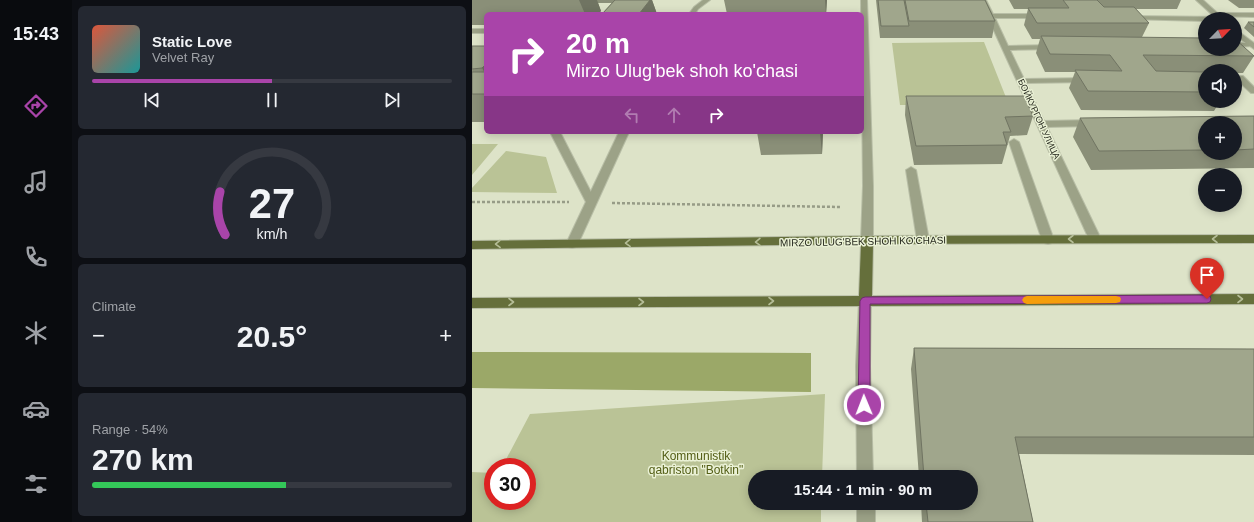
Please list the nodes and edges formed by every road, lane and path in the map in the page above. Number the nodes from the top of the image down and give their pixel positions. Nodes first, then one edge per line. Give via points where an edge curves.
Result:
1 (707, 0) edge
2 (864, 0) edge
3 (983, 0) edge
4 (1199, 0) edge
5 (693, 12) edge
6 (1212, 12) edge
7 (1254, 15) edge
8 (990, 16) junction
9 (1046, 16) edge
10 (1242, 16) edge
11 (1118, 18) edge
12 (1198, 18) edge
13 (472, 31) edge
14 (484, 31) edge
15 (1242, 37) edge
16 (1242, 45) edge
17 (1252, 46) edge
18 (1058, 47) edge
19 (1005, 48) junction
20 (1242, 78) edge
21 (1254, 78) edge
22 (1095, 80) edge
23 (1021, 81) junction
24 (1242, 82) edge
25 (1254, 91) edge
26 (1104, 123) edge
27 (1042, 124) junction
28 (556, 134) edge
29 (623, 134) edge
30 (1014, 142) dead end
31 (911, 170) dead end
32 (472, 202) edge
33 (591, 202) junction
34 (840, 207) dead end
35 (1254, 238) edge
36 (1095, 239) junction
37 (867, 240) junction
38 (922, 240) junction
39 (1048, 240) junction
40 (572, 244) junction
41 (472, 245) edge
42 (1254, 299) edge
43 (865, 301) junction
44 (472, 302) edge
45 (865, 470) edge
46 (866, 510) edge
47 (866, 522) edge

1 - 5 street
2 - 37 street
3 - 8 street, БОЙКУРГОН УЛИЦА
4 - 6 street
7 - 10 street
8 - 9 street
8 - 19 street, БОЙКУРГОН УЛИЦА
11 - 12 street
13 - 14 street
15 - 17 street
16 - 17 street
18 - 19 street
19 - 23 street, БОЙКУРГОН УЛИЦА
20 - 21 street
22 - 23 street
23 - 27 street, БОЙКУРГОН УЛИЦА
24 - 25 street
26 - 27 street
27 - 36 street, БОЙКУРГОН УЛИЦА
28 - 33 street
29 - 33 street
30 - 39 street
31 - 38 street
32 - 33 path
33 - 34 path
33 - 40 street
35 -> 36 main road, MIRZO ULUG'BEK SHOH KO'CHASI
36 -> 39 main road, MIRZO ULUG'BEK SHOH KO'CHASI
37 - 38 main road, MIRZO ULUG'BEK SHOH KO'CHASI
37 -> 40 main road, MIRZO ULUG'BEK SHOH KO'CHASI
37 - 43 main road
38 - 39 main road, MIRZO ULUG'BEK SHOH KO'CHASI
40 -> 41 main road, MIRZO ULUG'BEK SHOH KO'CHASI
43 -> 42 main road
44 -> 43 main road
43 - 45 street
46 - 47 street

